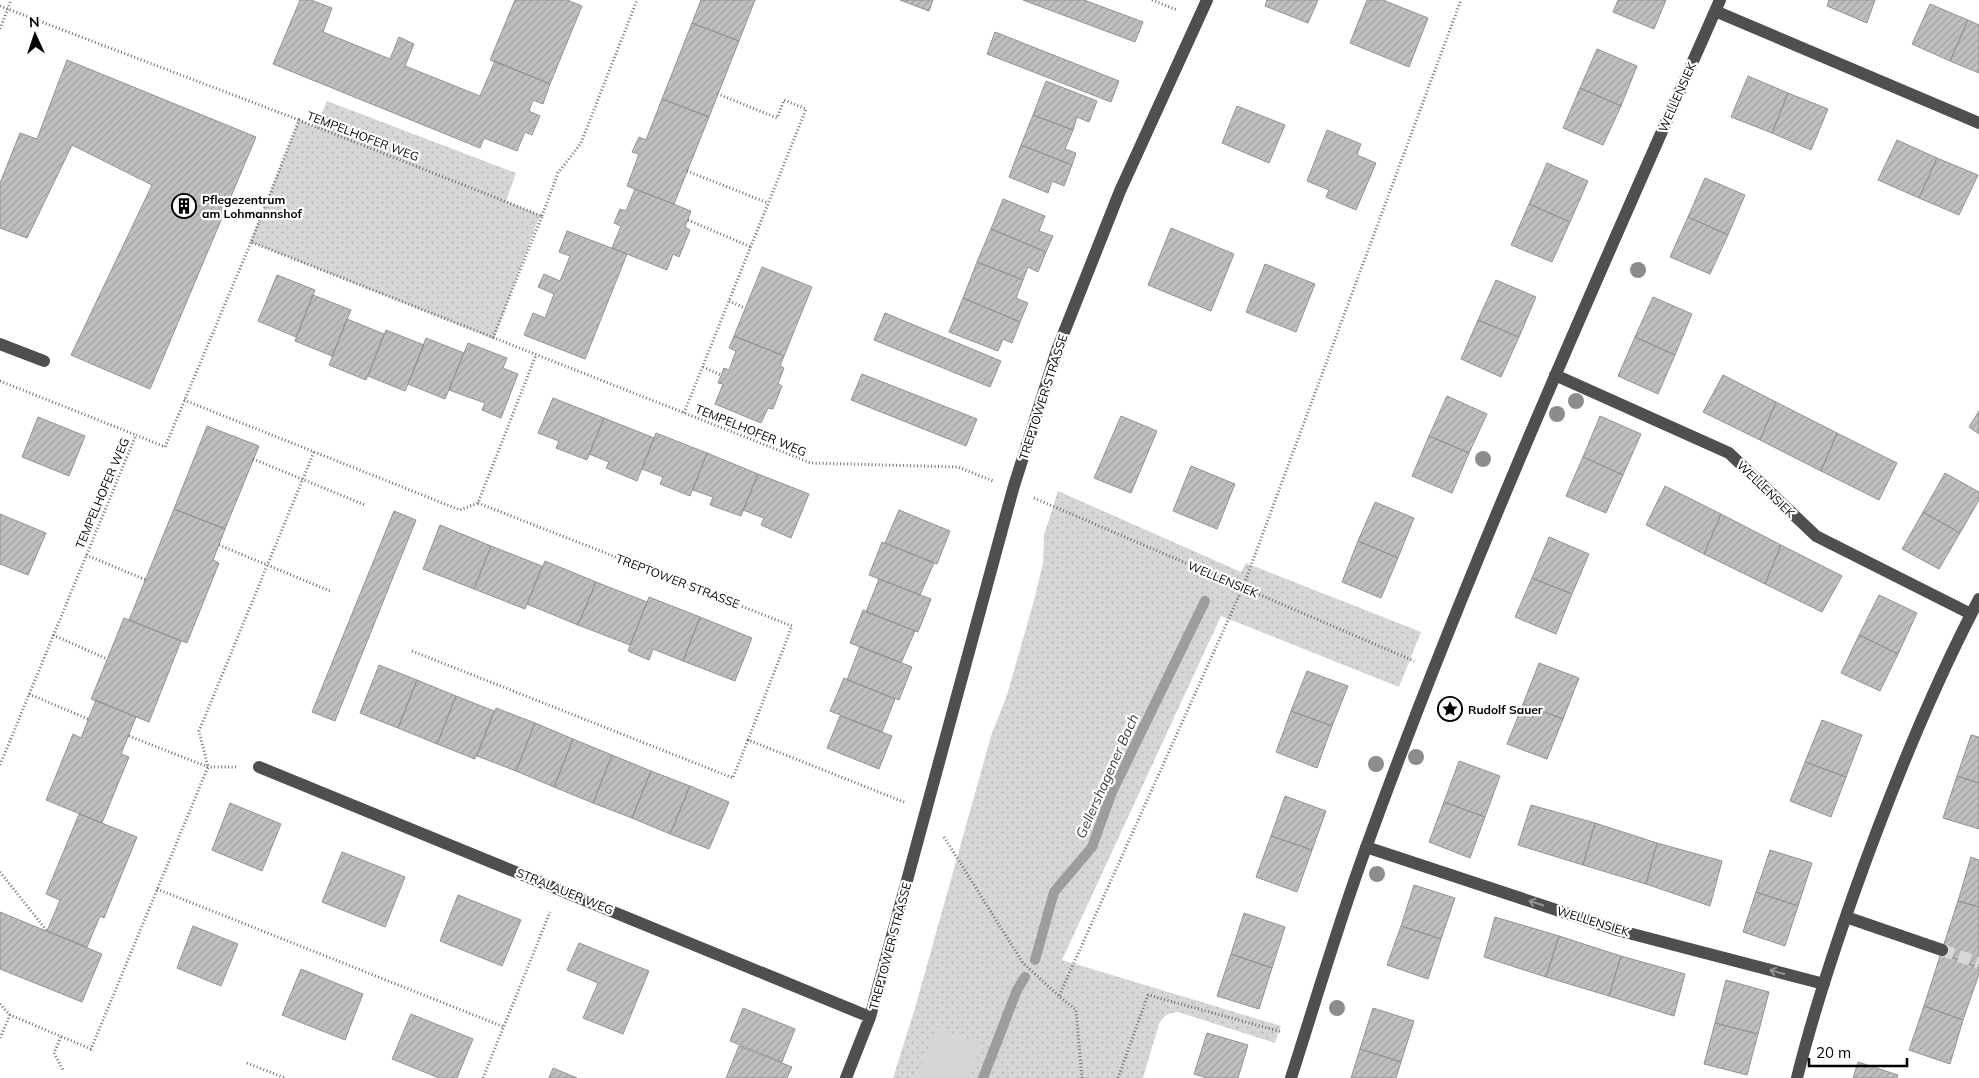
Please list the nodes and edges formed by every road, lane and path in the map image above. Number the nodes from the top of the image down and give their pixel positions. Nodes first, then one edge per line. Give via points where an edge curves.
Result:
1 (11, 0) edge
2 (637, 0) edge
3 (1152, 0) edge
4 (1207, 0) edge
5 (1461, 0) edge
6 (0, 6) edge
7 (1718, 6) edge
8 (8, 9) junction
9 (1198, 18) junction
10 (0, 29) edge
11 (718, 94) dead end
12 (299, 120) junction
13 (1979, 123) edge
14 (687, 171) dead end
15 (768, 203) junction
16 (542, 216) junction
17 (688, 220) dead end
18 (251, 242) junction
19 (751, 247) junction
20 (729, 301) junction
21 (745, 308) dead end
22 (494, 338) junction
23 (0, 344) edge
24 (536, 355) junction
25 (44, 361) dead end
26 (703, 367) junction
27 (721, 375) dead end
28 (1555, 376) junction
29 (0, 381) edge
30 (184, 400) junction
31 (684, 413) junction
32 (136, 435) junction
33 (314, 452) junction
34 (253, 459) dead end
35 (303, 480) junction
36 (1013, 489) junction
37 (478, 503) junction
38 (365, 505) dead end
39 (219, 545) dead end
40 (86, 555) junction
41 (268, 565) junction
42 (146, 580) dead end
43 (1243, 587) junction
44 (330, 591) dead end
45 (1979, 599) edge
46 (1971, 614) junction
47 (53, 635) junction
48 (412, 651) dead end
49 (108, 659) dead end
50 (1433, 669) junction
51 (29, 694) junction
52 (88, 719) dead end
53 (129, 736) dead end
54 (748, 740) junction
55 (0, 765) edge
56 (259, 766) joint
57 (208, 767) junction
58 (927, 811) junction
59 (1366, 847) junction
60 (0, 872) edge
61 (157, 889) junction
62 (559, 889) junction
63 (1846, 917) junction
64 (47, 930) dead end
65 (1942, 950) tunnel mouth
66 (1824, 984) junction
67 (1059, 996) junction
68 (0, 1004) edge
69 (10, 1015) junction
70 (870, 1016) junction
71 (504, 1027) junction
72 (61, 1037) junction
73 (0, 1038) edge
74 (1304, 1039) junction
75 (247, 1063) dead end
76 (63, 1070) dead end
77 (285, 1078) edge
78 (483, 1078) edge
79 (846, 1078) edge
80 (1082, 1078) edge
81 (1118, 1078) edge
82 (1291, 1078) edge
83 (1797, 1078) edge

1 - 8 path
2 - 16 path via 581,143 558,173
3 - 9 path
4 - 9 street, TREPTOWER STRASSE
5 - 43 path
6 - 8 path
7 - 13 street, WELLENSIEK
7 - 28 street, WELLENSIEK
8 - 10 path
8 - 12 path
9 - 36 street, TREPTOWER STRASSE via 1120,191 1057,350
11 - 15 path via 778,118 784,100 806,109
12 - 16 path, TEMPELHOFER WEG
12 - 18 path, TEMPELHOFER WEG
14 - 15 path
15 - 19 path
16 - 22 path
17 - 19 path
18 - 22 path, TEMPELHOFER WEG
18 - 30 path, TEMPELHOFER WEG
19 - 20 path
20 - 21 path
20 - 26 path
22 - 24 path, TEMPELHOFER WEG
23 - 25 street
24 - 31 path, TEMPELHOFER WEG
24 - 37 path
26 - 27 path
26 - 31 path
28 - 46 street, WELLENSIEK via 1729,453 1816,536
28 - 50 street, WELLENSIEK
29 - 32 path
30 - 32 path, TEMPELHOFER WEG via 165,447
30 - 33 path
31 - 36 path, TEMPELHOFER WEG via 811,463 958,467
32 - 40 path, TEMPELHOFER WEG
33 - 35 path
33 - 37 path via 460,510
34 - 35 path
35 - 38 path
35 - 41 path
36 - 43 path, WELLENSIEK
36 - 58 street, TREPTOWER STRASSE
37 - 54 path, TREPTOWER STRASSE via 792,626
39 - 41 path
40 - 42 path
40 - 47 path, TEMPELHOFER WEG
41 - 44 path
41 - 57 path via 199,731
43 - 50 path, WELLENSIEK
43 - 67 path
45 - 46 street
46 - 63 street via 1889,798
47 - 49 path
47 - 51 path, TEMPELHOFER WEG
48 - 54 path, TREPTOWER STRASSE via 733,778
50 - 59 street, WELLENSIEK
51 - 52 path
51 - 55 path, TEMPELHOFER WEG
53 - 57 path
54 - 58 path
56 - 57 path
56 - 62 street, STRALAUER WEG
57 - 61 path
58 - 67 path via 1023,963
58 - 70 street, TREPTOWER STRASSE
66 -> 59 street, WELLENSIEK via 1617,930
59 - 74 street, WELLENSIEK
60 - 64 path
61 - 71 path
61 - 72 path via 91,1049
62 - 70 street, STRALAUER WEG
62 - 71 path
63 - 65 street
63 - 66 street
66 - 83 street
67 - 80 path via 1076,1010
68 - 69 path
69 - 72 path
69 - 73 path
70 - 79 street, TREPTOWER STRASSE
71 - 78 path
72 - 76 path via 54,1053
74 - 81 path via 1148,995
74 - 82 street, WELLENSIEK
75 - 77 path

